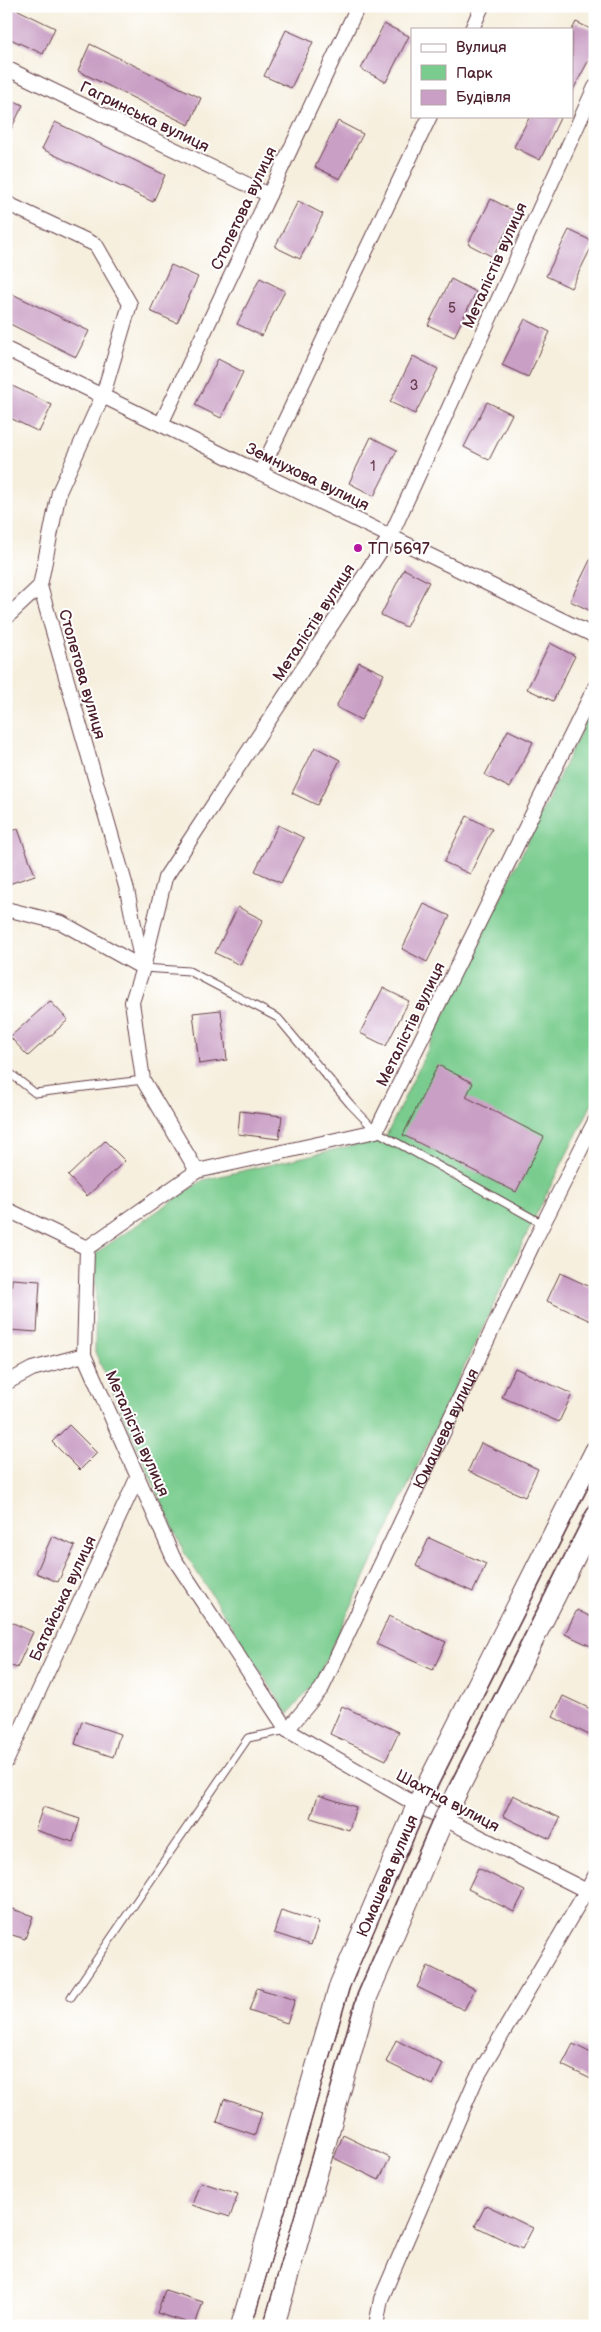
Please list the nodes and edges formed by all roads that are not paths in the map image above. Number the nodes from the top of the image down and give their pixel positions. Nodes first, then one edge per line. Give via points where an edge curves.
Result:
1 (358, 6) edge
2 (482, 6) edge
3 (472, 28) edge
4 (6, 68) edge
5 (595, 88) edge
6 (590, 108) edge
7 (429, 118) edge
8 (269, 195) junction
9 (6, 203) edge
10 (6, 349) edge
11 (103, 395) junction
12 (161, 424) junction
13 (260, 473) junction
14 (391, 535) junction
15 (40, 586) junction
16 (6, 618) edge
17 (595, 636) edge
18 (595, 687) edge
19 (6, 909) edge
20 (143, 968) junction
21 (6, 1070) edge
22 (143, 1080) junction
23 (595, 1121) edge
24 (376, 1131) junction
25 (198, 1171) junction
26 (6, 1209) edge
27 (543, 1224) junction
28 (87, 1248) junction
29 (84, 1355) junction
30 (6, 1383) edge
31 (595, 1451) edge
32 (138, 1476) junction
33 (595, 1517) edge
34 (287, 1730) junction
35 (6, 1762) edge
36 (417, 1805) junction
37 (444, 1818) junction
38 (595, 1876) edge
39 (591, 1893) edge
40 (71, 1997) dead end
41 (241, 2326) edge
42 (274, 2326) edge
43 (376, 2326) edge

1 - 8 street, Столетова вулиця
2 - 3 street
4 - 8 street, Гагринська вулиця
5 - 6 street, Металістів вулиця
6 - 14 street, Металістів вулиця
7 - 13 street
8 - 12 street, Столетова вулиця
9 - 11 street, Столетова вулиця via 96,245 130,304
10 - 11 street, Земнухова вулиця
11 - 12 street, Земнухова вулиця
11 - 15 street, Столетова вулиця via 59,492
12 - 13 street, Земнухова вулиця
13 - 14 street, Земнухова вулиця
14 - 17 street, Земнухова вулиця
14 - 20 street, Металістів вулиця via 165,878
15 - 16 street
15 - 20 street, Столетова вулиця via 127,890
18 - 24 street, Металістів вулиця
19 - 20 street via 62,923
20 - 22 street, Металістів вулиця via 132,1002
20 - 24 lane via 188,971 278,1018
21 - 22 lane via 35,1093
22 - 25 street, Металістів вулиця
23 - 27 street, Юмашева вулиця
24 - 25 street
24 - 27 lane
25 - 28 street
26 - 28 street
27 - 34 street, Юмашева вулиця via 322,1688
28 - 29 street, Металістів вулиця
29 - 30 street via 32,1369
29 - 32 street, Металістів вулиця
31 - 36 main road, Юмашева вулиця
32 - 34 street, Металістів вулиця via 173,1557
32 - 35 street, Батайська вулиця
33 - 37 main road, Юмашева вулиця
34 - 36 street, Шахтна вулиця
34 - 40 lane via 248,1738
36 - 37 street, Шахтна вулиця
36 - 41 main road, Юмашева вулиця via 340,1984
37 - 39 street, Шахтна вулиця
37 - 42 main road, Юмашева вулиця via 367,1997
38 - 39 street
39 - 43 street via 476,2079 381,2299

